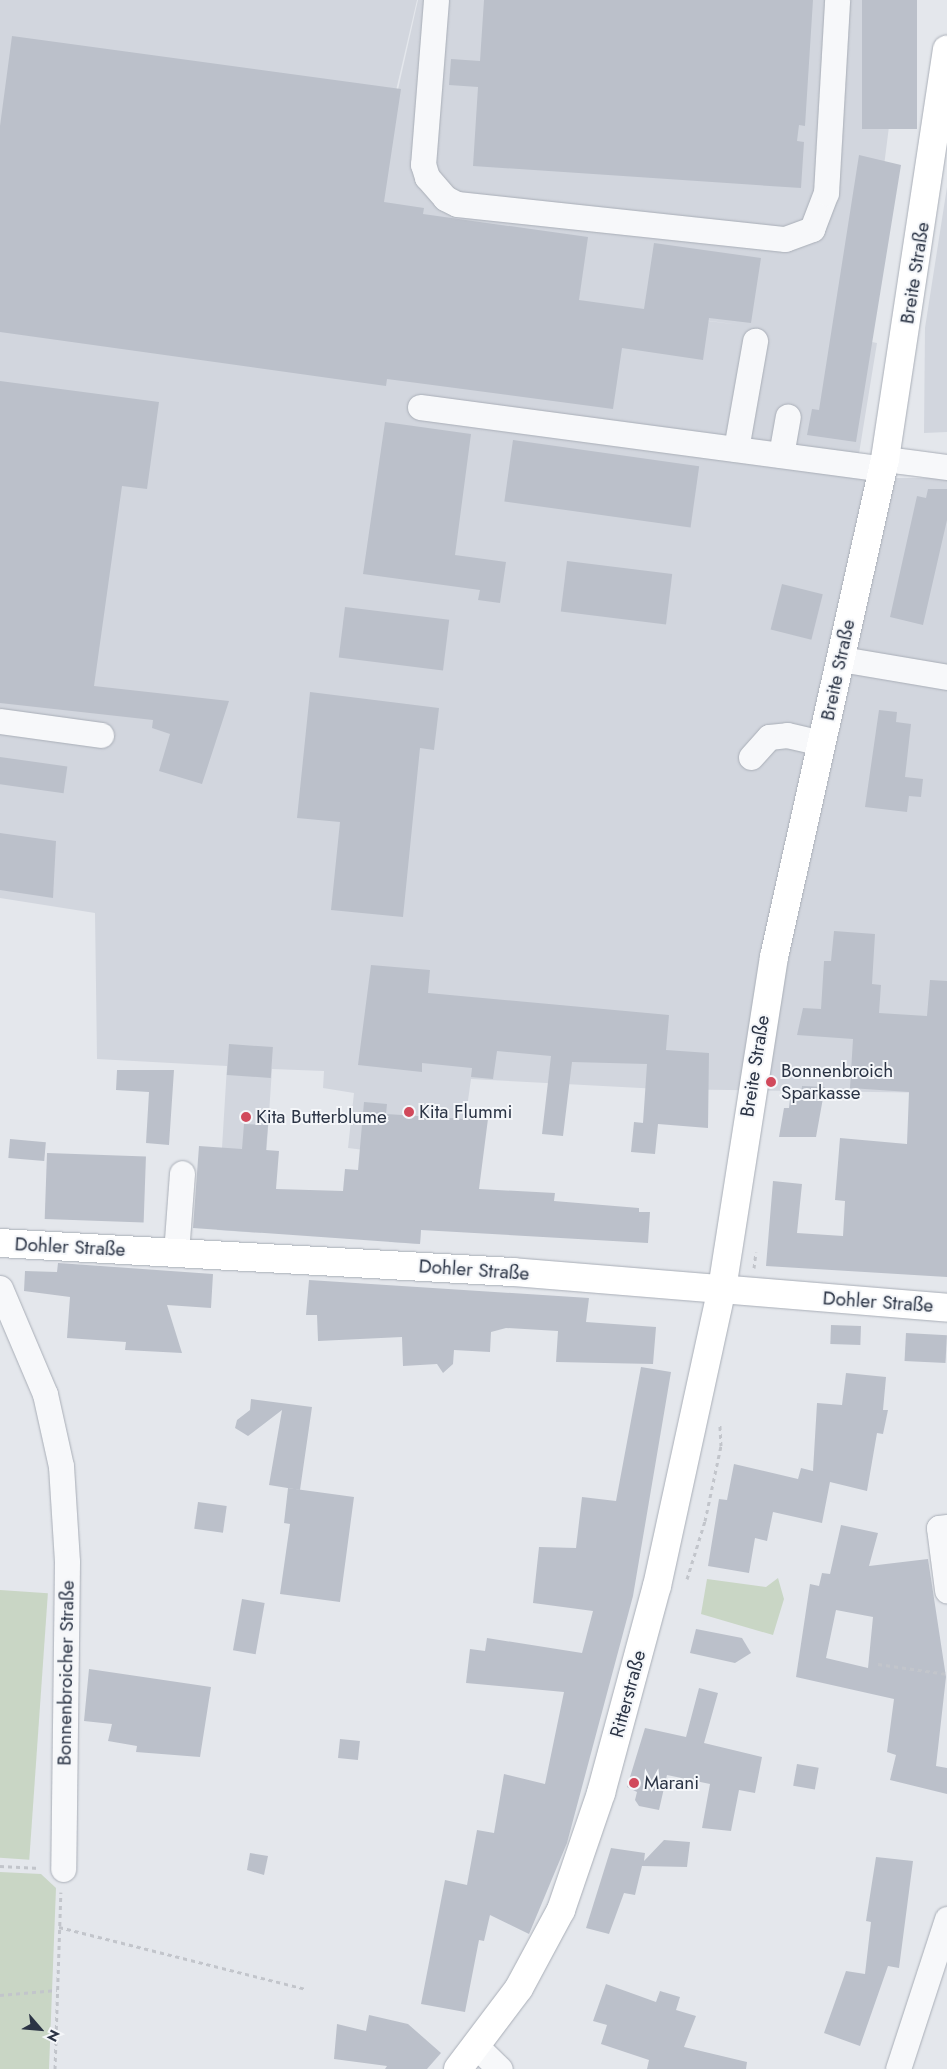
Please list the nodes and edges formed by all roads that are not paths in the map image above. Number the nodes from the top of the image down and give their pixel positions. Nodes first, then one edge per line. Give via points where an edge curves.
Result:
1 (436, 0) edge
2 (837, 0) edge
3 (947, 50) edge
4 (756, 341) dead end
5 (420, 407) dead end
6 (788, 417) dead end
7 (736, 449) junction
8 (781, 455) junction
9 (884, 464) junction
10 (947, 467) edge
11 (841, 659) junction
12 (947, 677) edge
13 (771, 720) dead end
14 (0, 721) edge
15 (101, 735) dead end
16 (823, 736) junction
17 (751, 757) dead end
18 (182, 1173) dead end
19 (0, 1242) edge
20 (176, 1253) junction
21 (0, 1288) edge
22 (722, 1289) junction
23 (947, 1308) edge
24 (947, 1527) edge
25 (947, 1590) edge
26 (63, 1869) road end
27 (947, 1919) edge
28 (476, 2046) junction
29 (458, 2069) edge
30 (500, 2069) edge
31 (898, 2069) edge

1 - 2 street via 423,164 427,177 445,198 456,204 785,239 812,229 826,193
3 - 9 main road, Breite Straße
4 - 7 street
5 - 7 street
6 - 8 street
7 - 8 street
8 - 9 street via 825,471
9 - 10 street
9 - 11 main road, Breite Straße
11 - 12 street
11 - 16 main road, Breite Straße
13 - 16 street
14 - 15 street
16 - 17 street via 769,737
16 - 22 main road, Breite Straße via 754,1068
18 - 20 street
19 - 20 main road, Dohler Straße
20 - 22 main road, Dohler Straße
21 - 26 street, Bonnenbroicher Straße via 45,1394 61,1466 68,1671
22 - 23 main road, Dohler Straße
22 - 28 main road, Ritterstraße via 657,1586 601,1792 561,1910 519,1988
24 - 25 street via 939,1528
27 - 31 street
28 - 29 main road, Ritterstraße
28 - 30 street

